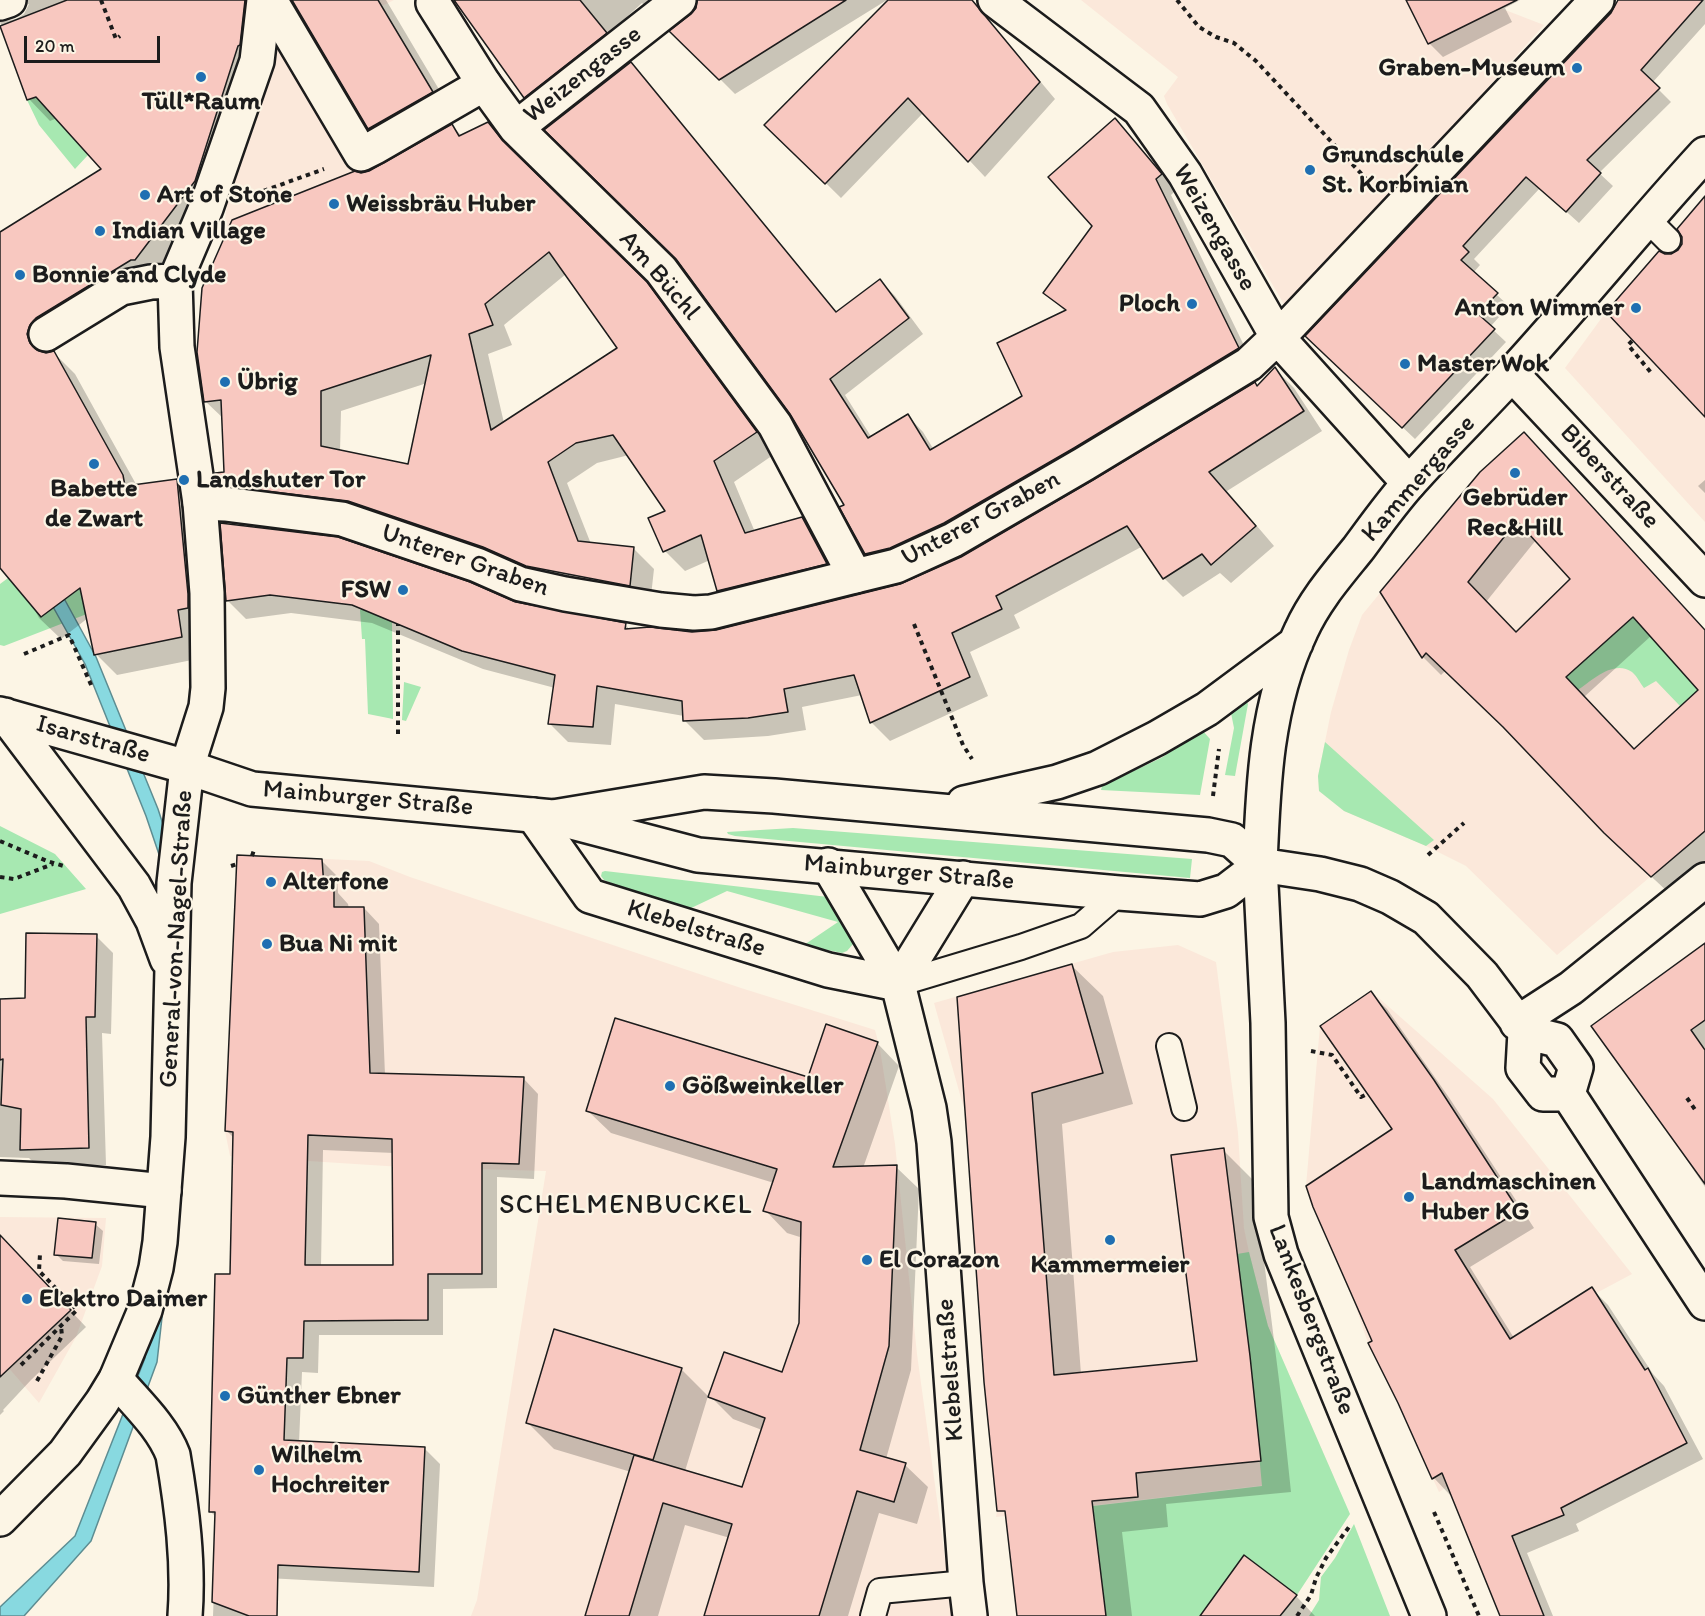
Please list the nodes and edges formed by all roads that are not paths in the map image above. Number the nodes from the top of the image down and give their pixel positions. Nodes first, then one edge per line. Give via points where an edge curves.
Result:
1 (9, 0) edge
2 (264, 0) edge
3 (270, 0) edge
4 (679, 0) edge
5 (995, 0) edge
6 (1597, 0) edge
7 (432, 2) edge
8 (0, 3) edge
9 (484, 84) junction
10 (516, 128) junction
11 (1705, 154) edge
12 (175, 281) junction
13 (46, 334) dead end
14 (1278, 338) junction
15 (1512, 374) junction
16 (1409, 483) junction
17 (200, 503) junction
18 (855, 576) junction
19 (1705, 580) edge
20 (1296, 643) junction
21 (2, 714) edge
22 (187, 766) junction
23 (933, 810) junction
24 (543, 816) junction
25 (1260, 865) junction
26 (828, 866) junction
27 (963, 878) junction
28 (1705, 880) edge
29 (1119, 894) junction
30 (171, 969) junction
31 (898, 984) junction
32 (1521, 1027) junction
33 (1169, 1046) dead end
34 (1184, 1108) dead end
35 (0, 1178) edge
36 (164, 1191) junction
37 (1705, 1303) edge
38 (116, 1379) junction
39 (0, 1519) edge
40 (966, 1583) junction
41 (185, 1616) edge
42 (873, 1616) edge
43 (970, 1616) edge
44 (1429, 1616) edge

1 - 8 street
2 - 12 street, General-von-Nagel-Straße via 257,61 206,208
3 - 9 street via 361,154
4 - 10 street, Weizengasse
5 - 14 street, Weizengasse via 1139,109 1185,174
6 - 14 street, Unterer Graben
7 - 9 street, Am Büchl
9 - 10 street, Am Büchl
10 - 18 street, Am Büchl via 661,270 775,425
11 - 15 street, Kammergasse via 1657,229
12 - 13 street via 121,288
12 - 17 street, General-von-Nagel-Straße via 177,347
14 - 16 street, Weizengasse
14 - 18 street, Unterer Graben via 1249,364 953,540 896,566
15 - 16 street, Kammergasse
15 - 19 street, Biberstraße
16 - 20 street, Kammergasse via 1323,593
17 - 18 street, Unterer Graben via 342,519 477,565 520,584 661,610 711,612
17 - 22 street, General-von-Nagel-Straße via 207,593 208,688 206,707
20 - 23 street via 1207,709 1098,768 1044,786
20 - 25 street, Kammergasse via 1271,722
21 - 22 street, Isarstraße
21 - 30 street via 134,886 153,921
22 - 24 street, Mainburger Straße via 252,789
22 - 30 street, General-von-Nagel-Straße via 174,883
23 - 24 street, Mainburger Straße via 704,792
23 - 25 street, Mainburger Straße via 1208,835 1232,840
24 - 26 street, Mainburger Straße via 698,855
24 - 31 street, Klebelstraße via 590,896 828,970
25 - 29 street, Mainburger Straße via 1226,891 1200,899
25 - 32 street via 1360,884 1426,918 1482,975
25 - 44 street, Lankesbergstraße via 1268,1012 1271,1217 1281,1254
26 - 27 street, Mainburger Straße
26 - 31 street, Klebelstraße
27 - 29 street, Mainburger Straße
27 - 31 street
28 - 32 street
29 - 31 lane, Klebelstraße via 1081,926
30 - 36 street, General-von-Nagel-Straße
31 - 40 street, Klebelstraße via 934,1142
32 - 37 street via 1523,1068 1543,1094 1568,1094
33 - 34 lane
35 - 36 street
36 - 38 street, General-von-Nagel-Straße via 156,1268 145,1310
38 - 39 street, General-von-Nagel-Straße via 65,1453
38 - 41 street via 161,1432 173,1455 184,1548
40 - 42 lane via 880,1591
40 - 43 street, Klebelstraße

